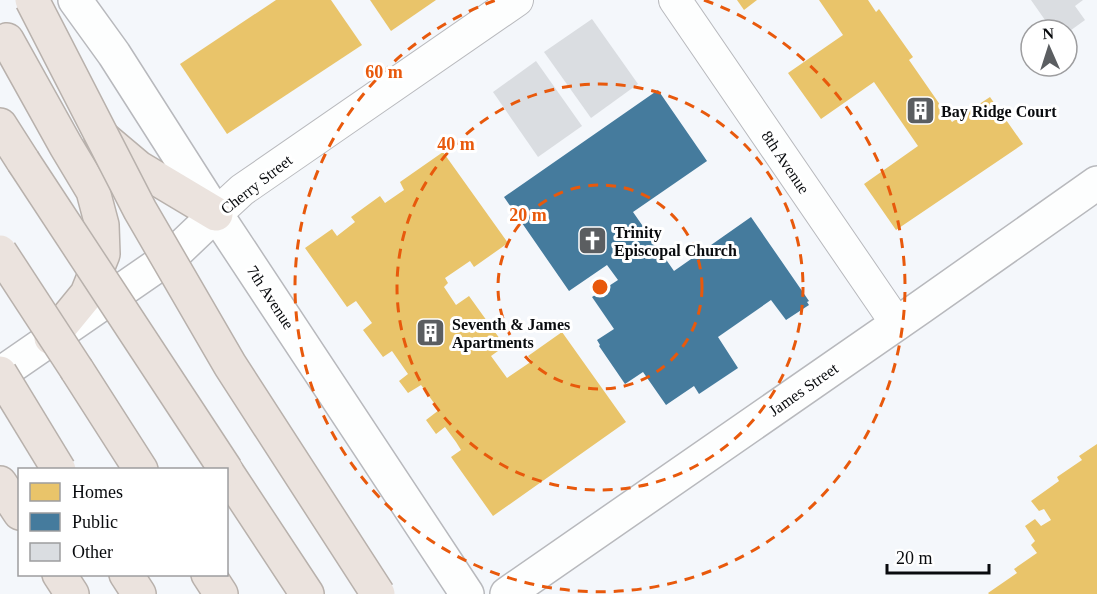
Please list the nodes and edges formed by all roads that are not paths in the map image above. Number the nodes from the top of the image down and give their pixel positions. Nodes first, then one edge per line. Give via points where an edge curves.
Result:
1 (32, 0) edge
2 (75, 0) edge
3 (517, 0) edge
4 (675, 0) edge
5 (4, 35) edge
6 (0, 125) edge
7 (1097, 183) edge
8 (216, 214) junction
9 (0, 252) edge
10 (897, 324) junction
11 (51, 338) junction
12 (0, 373) edge
13 (58, 468) edge
14 (140, 468) edge
15 (225, 468) edge
16 (228, 473) edge
17 (0, 483) edge
18 (18, 510) edge
19 (60, 576) edge
20 (127, 576) edge
21 (209, 576) edge
22 (72, 594) edge
23 (139, 594) edge
24 (221, 594) edge
25 (307, 594) edge
26 (378, 594) edge
27 (467, 594) edge
28 (507, 594) edge

1 - 26 highway, bridge via 140,210 230,365
2 - 8 street, 7th Avenue
3 - 8 street, Cherry Street via 242,190
4 - 10 street, 8th Avenue
5 - 8 highway via 76,115 139,168
5 - 11 highway via 93,191 102,225 103,254 87,294
6 - 15 highway, bridge
7 - 10 street, James Street
8 - 11 street, Cherry Street via 174,254
8 - 27 street, 7th Avenue
9 - 14 highway, bridge
10 - 28 street, James Street
11 - 12 street, Cherry Street
12 - 13 highway, bridge
16 - 25 highway
17 - 18 highway
19 - 22 highway
20 - 23 highway
21 - 24 highway

